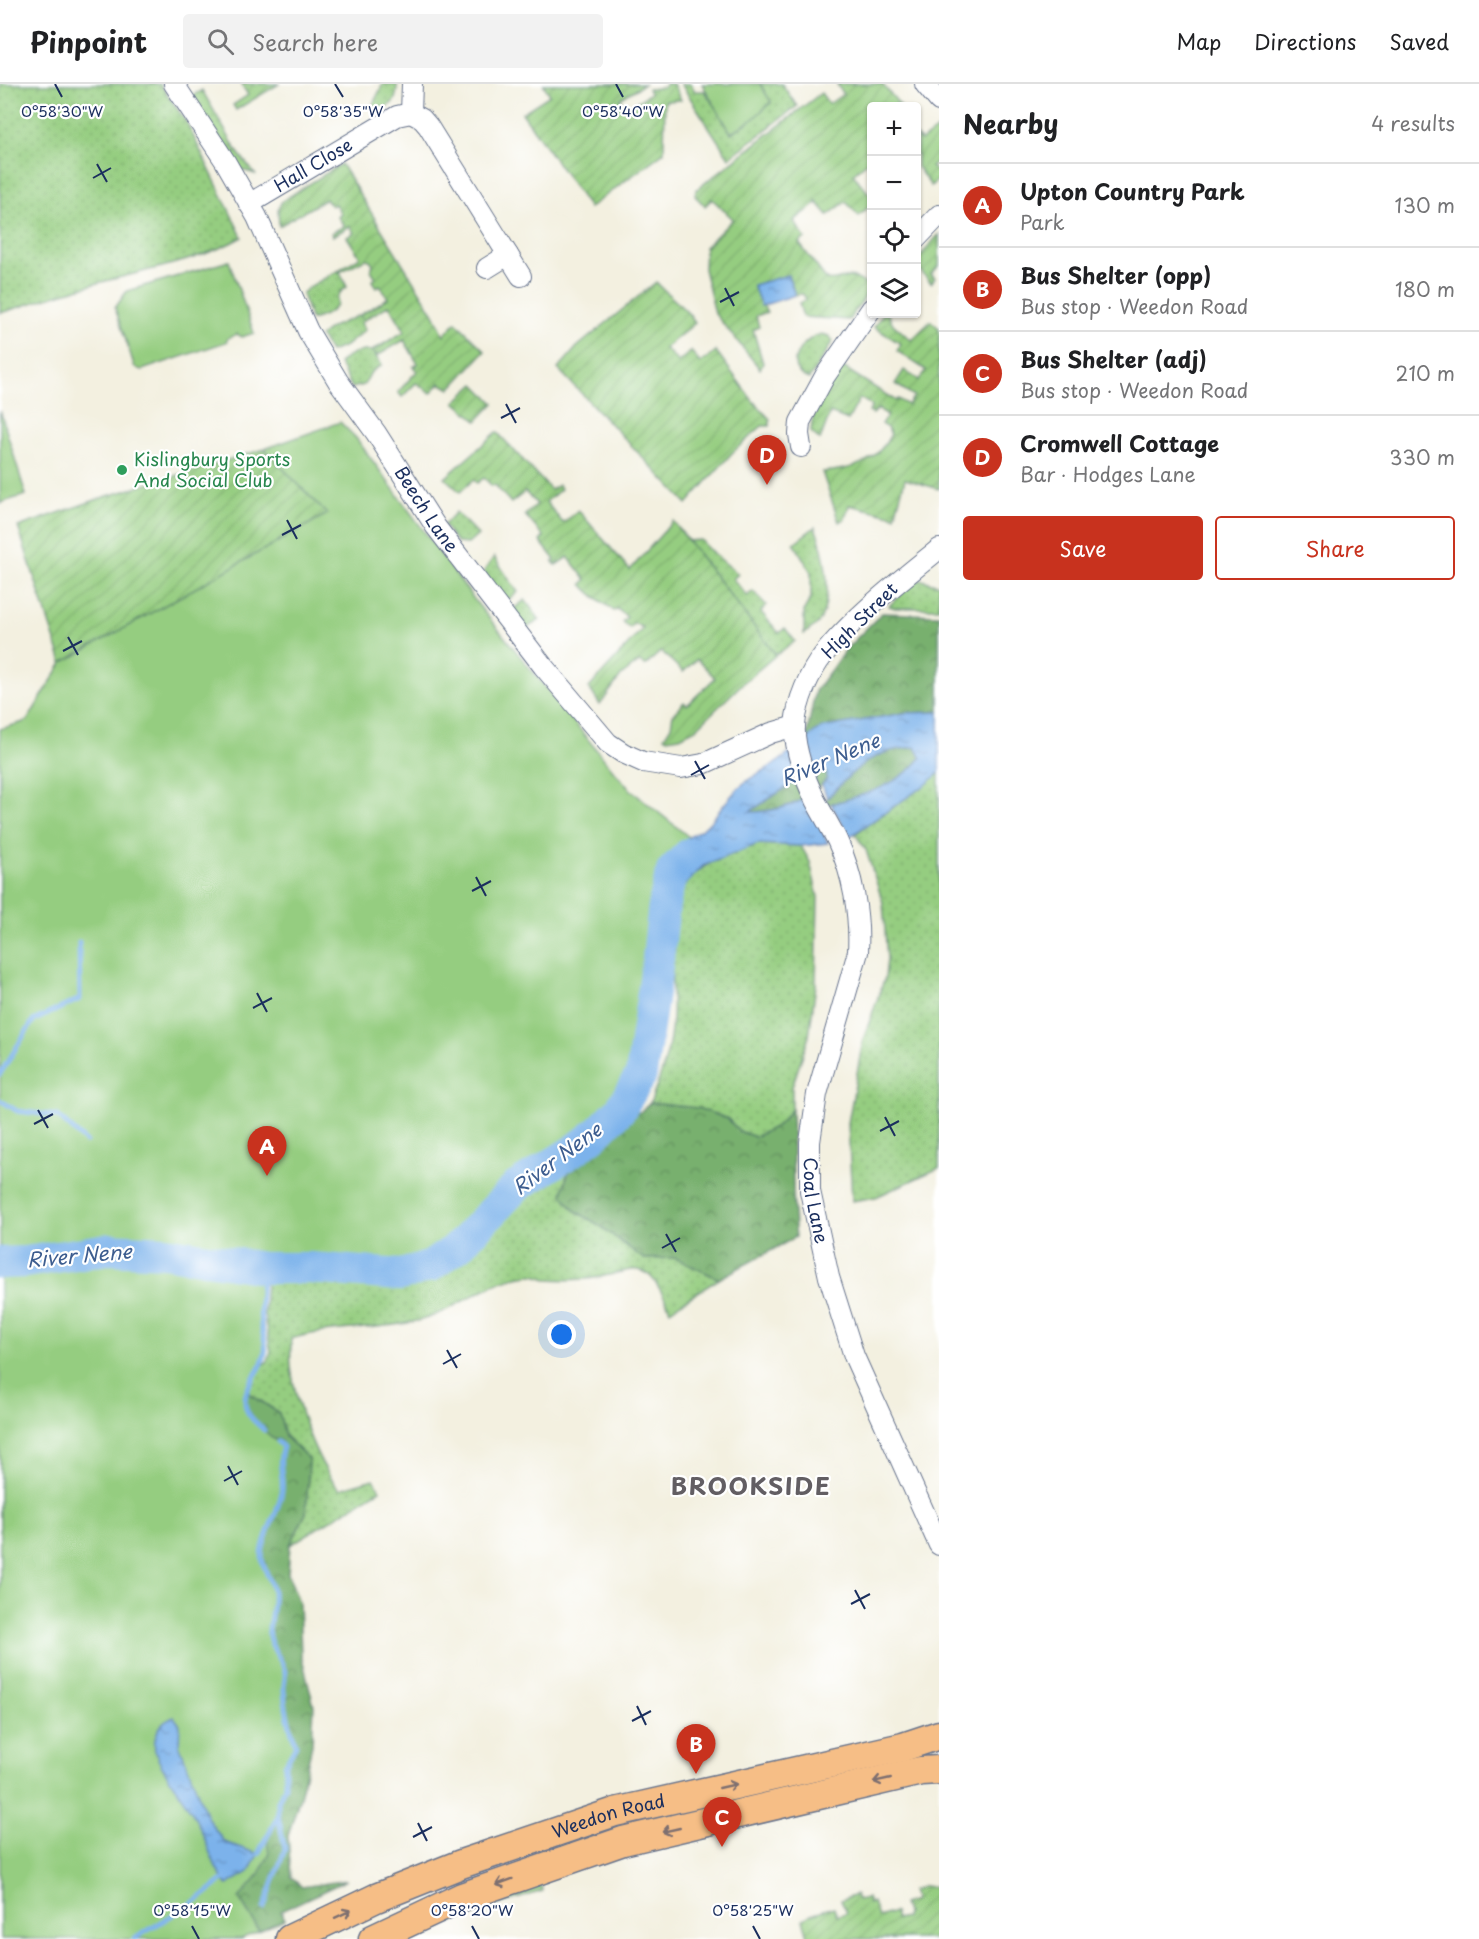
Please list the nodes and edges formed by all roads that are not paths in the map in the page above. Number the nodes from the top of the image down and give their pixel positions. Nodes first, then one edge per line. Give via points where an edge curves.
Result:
1 (174, 84) edge
2 (412, 84) edge
3 (925, 84) edge
4 (939, 101) edge
5 (411, 113) junction
6 (249, 204) junction
7 (939, 216) edge
8 (921, 234) edge
9 (508, 255) junction
10 (487, 268) dead end
11 (521, 276) dead end
12 (867, 315) edge
13 (801, 447) dead end
14 (936, 558) edge
15 (796, 735) junction
16 (939, 1545) edge
17 (939, 1735) edge
18 (939, 1770) edge
19 (290, 1939) edge
20 (373, 1939) edge

1 - 6 street, Beech Lane
2 - 5 street
3 - 4 street
5 - 6 street, Hall Close via 398,116
5 - 9 street via 428,126
6 - 15 street, Beech Lane via 309,332 338,381 436,526 543,666 608,743 643,762 681,768 703,764 771,733
7 - 8 street
9 - 10 street
9 - 11 street
12 - 13 street via 825,376 800,422
14 - 15 street, High Street via 871,607 824,654 802,693
15 - 16 street, Coal Lane via 814,797 849,873 858,919 858,952 817,1094 810,1142 810,1191 829,1277 854,1356
19 -> 17 highway, Weedon Road via 376,1898 461,1864 615,1812 903,1747
18 -> 20 highway, Weedon Road via 623,1841 462,1897

